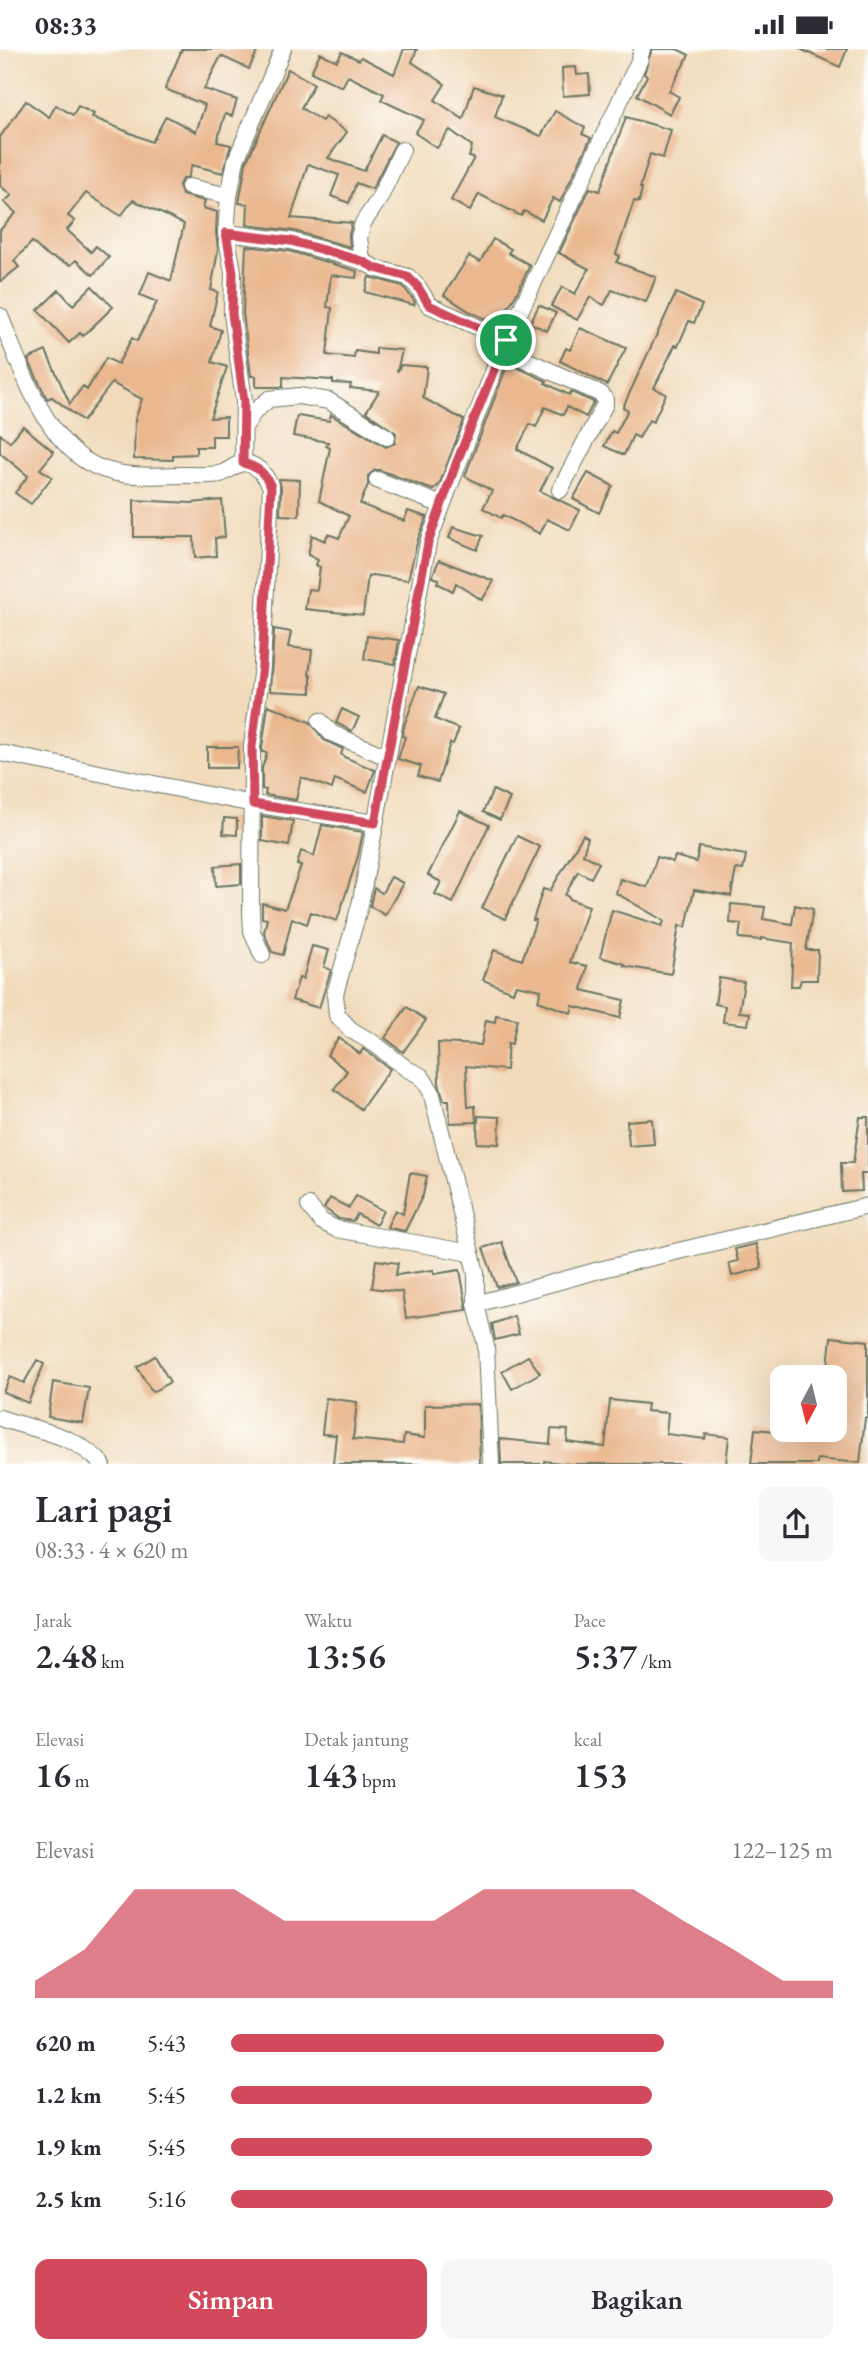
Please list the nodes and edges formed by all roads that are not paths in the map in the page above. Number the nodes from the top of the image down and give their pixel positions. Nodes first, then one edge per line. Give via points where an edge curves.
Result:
1 (283, 49) edge
2 (642, 49) edge
3 (402, 150) dead end
4 (190, 187) dead end
5 (229, 196) junction
6 (226, 233) junction
7 (362, 261) junction
8 (0, 316) edge
9 (504, 344) junction
10 (243, 434) junction
11 (387, 437) dead end
12 (243, 463) junction
13 (377, 480) dead end
14 (561, 490) dead end
15 (442, 505) junction
16 (320, 721) dead end
17 (0, 753) edge
18 (387, 757) junction
19 (253, 804) junction
20 (375, 823) junction
21 (262, 955) dead end
22 (309, 1206) dead end
23 (868, 1206) edge
24 (471, 1253) junction
25 (476, 1304) junction
26 (0, 1418) edge
27 (102, 1464) edge
28 (491, 1464) edge

1 - 5 street via 236,160
2 - 9 street
3 - 7 street via 363,223 359,237
4 - 5 street
5 - 6 street
6 - 7 street via 291,241
6 - 10 street via 244,401
7 - 9 street via 408,277 429,305
8 - 12 street via 37,401 75,453 127,476 220,474
9 - 14 street via 605,399
9 - 15 street
10 - 11 street via 254,412 269,399 299,396 329,401
10 - 12 street
12 - 19 street via 266,475 271,487 262,666 252,747
13 - 15 street
15 - 18 street via 428,543
16 - 18 street via 331,733
17 - 19 street
18 - 20 street
19 - 20 street
19 - 21 street via 252,931
20 - 24 street via 360,905 335,995 337,1015 351,1030 421,1076 431,1091
22 - 24 street via 321,1221 336,1229
23 - 25 street
24 - 25 street
25 - 28 street via 486,1346
26 - 27 street via 62,1435

